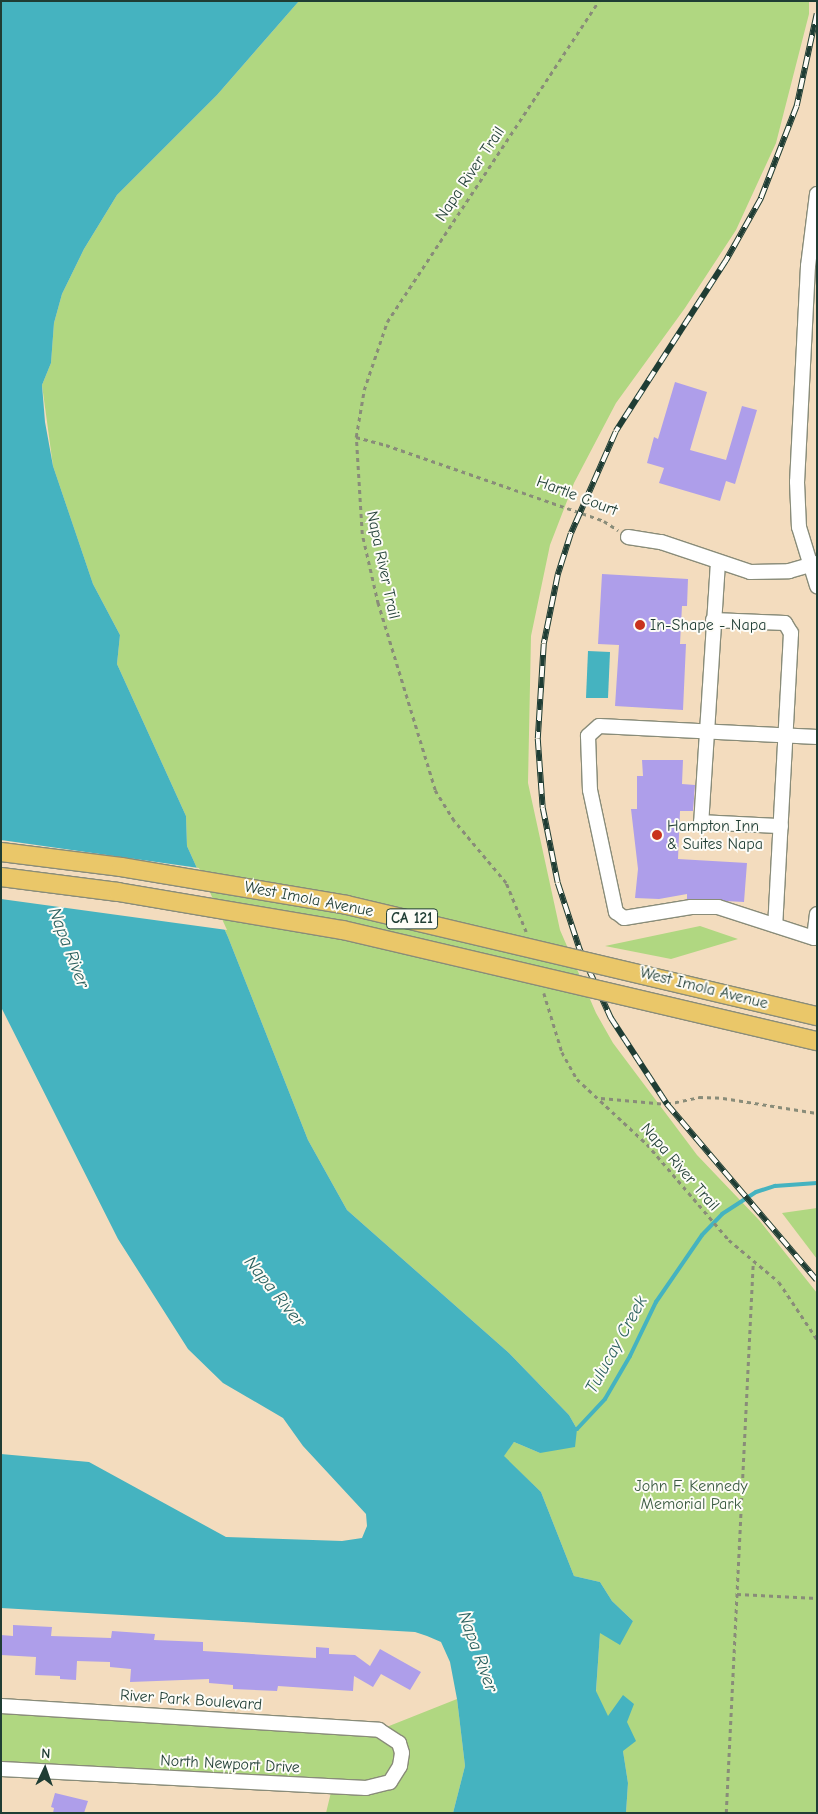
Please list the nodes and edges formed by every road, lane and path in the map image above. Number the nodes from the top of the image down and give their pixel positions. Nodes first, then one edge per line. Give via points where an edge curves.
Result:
1 (599, 1) edge
2 (817, 194) edge
3 (356, 437) junction
4 (628, 536) joint
5 (718, 562) junction
6 (813, 564) edge
7 (817, 586) edge
8 (713, 620) junction
9 (707, 731) junction
10 (785, 736) junction
11 (817, 737) edge
12 (781, 826) junction
13 (1, 852) edge
14 (1, 877) edge
15 (817, 914) edge
16 (524, 925) dead end
17 (775, 925) junction
18 (546, 1000) dead end
19 (817, 1016) edge
20 (817, 1040) edge
21 (600, 1098) junction
22 (817, 1113) edge
23 (753, 1262) junction
24 (817, 1339) edge
25 (737, 1594) junction
26 (817, 1598) edge
27 (1, 1706) edge
28 (379, 1730) joint
29 (1, 1769) edge
30 (726, 1813) edge

1 - 3 path, Napa River Trail via 387,322 364,390
2 - 6 street via 808,266 798,482 798,527
3 - 4 path, Hartle Court via 604,521
3 - 16 path, Napa River Trail via 362,534 378,604 435,790 454,821 506,883
4 - 5 street, Hartle Court via 660,542
5 - 6 street, Hartle Court via 750,572 772,573
5 - 8 street
6 - 7 street
8 - 9 street
8 - 10 street via 784,623 789,627
9 - 10 street
9 - 12 street via 701,822
9 - 17 street via 599,726 588,736 590,790 616,912 624,918 691,907 718,907
10 - 11 street
10 - 12 street
12 - 17 street
13 - 19 main road, West Imola Avenue / CA 121, bridge via 140,869 348,905
14 - 20 main road, West Imola Avenue / CA 121, bridge via 118,892 343,930
15 - 17 street via 814,938
18 - 21 path, Napa River Trail via 568,1066 576,1079
21 - 22 path via 667,1104 698,1097 723,1098
21 - 23 path, Napa River Trail via 647,1144 729,1240
23 - 24 path, Napa River Trail via 779,1282
23 - 25 path
25 - 26 path
25 - 30 path
27 - 28 street, River Park Boulevard
28 - 29 street, North Newport Drive via 399,1743 402,1753 400,1766 390,1782 366,1788

